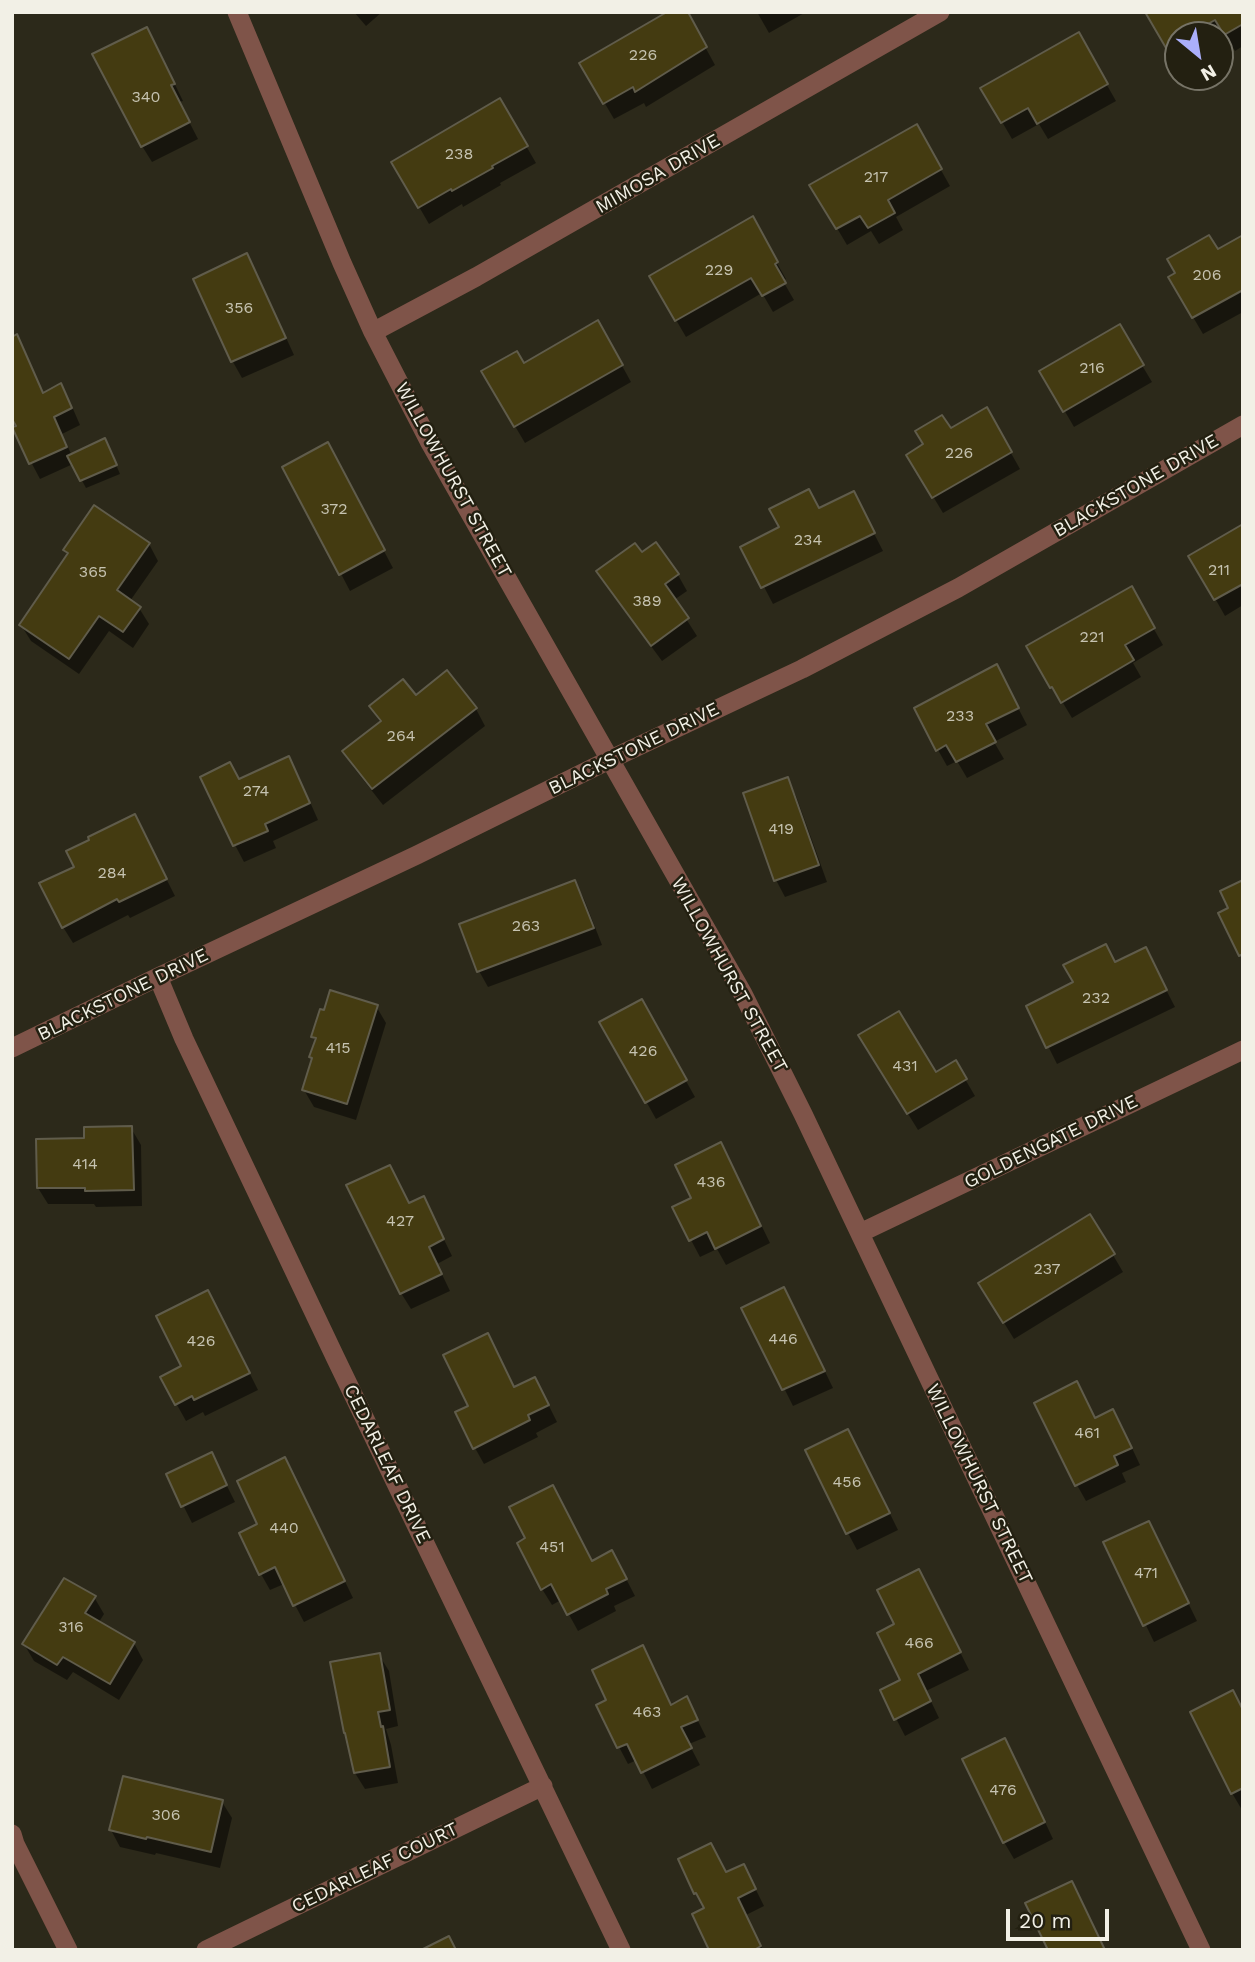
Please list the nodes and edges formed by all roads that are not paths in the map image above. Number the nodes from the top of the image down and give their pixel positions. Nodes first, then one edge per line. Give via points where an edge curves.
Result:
1 (237, 12) edge
2 (940, 12) edge
3 (373, 332) junction
4 (1243, 425) edge
5 (609, 760) junction
6 (158, 977) junction
7 (12, 1048) edge
8 (1243, 1049) edge
9 (860, 1233) junction
10 (543, 1786) junction
11 (12, 1834) edge
12 (68, 1950) edge
13 (206, 1950) edge
14 (621, 1950) edge
15 (1201, 1950) edge

1 - 3 street, WILLOWHURST STREET
2 - 3 street, MIMOSA DRIVE
3 - 5 street, WILLOWHURST STREET via 429,441
4 - 5 street, BLACKSTONE DRIVE via 925,605
5 - 6 street, BLACKSTONE DRIVE
5 - 9 street, WILLOWHURST STREET via 743,994
6 - 7 street, BLACKSTONE DRIVE
6 - 10 street, CEDARLEAF DRIVE
8 - 9 street, GOLDENGATE DRIVE
9 - 15 street, WILLOWHURST STREET
10 - 13 street, CEDARLEAF COURT
10 - 14 street, CEDARLEAF DRIVE
11 - 12 street

